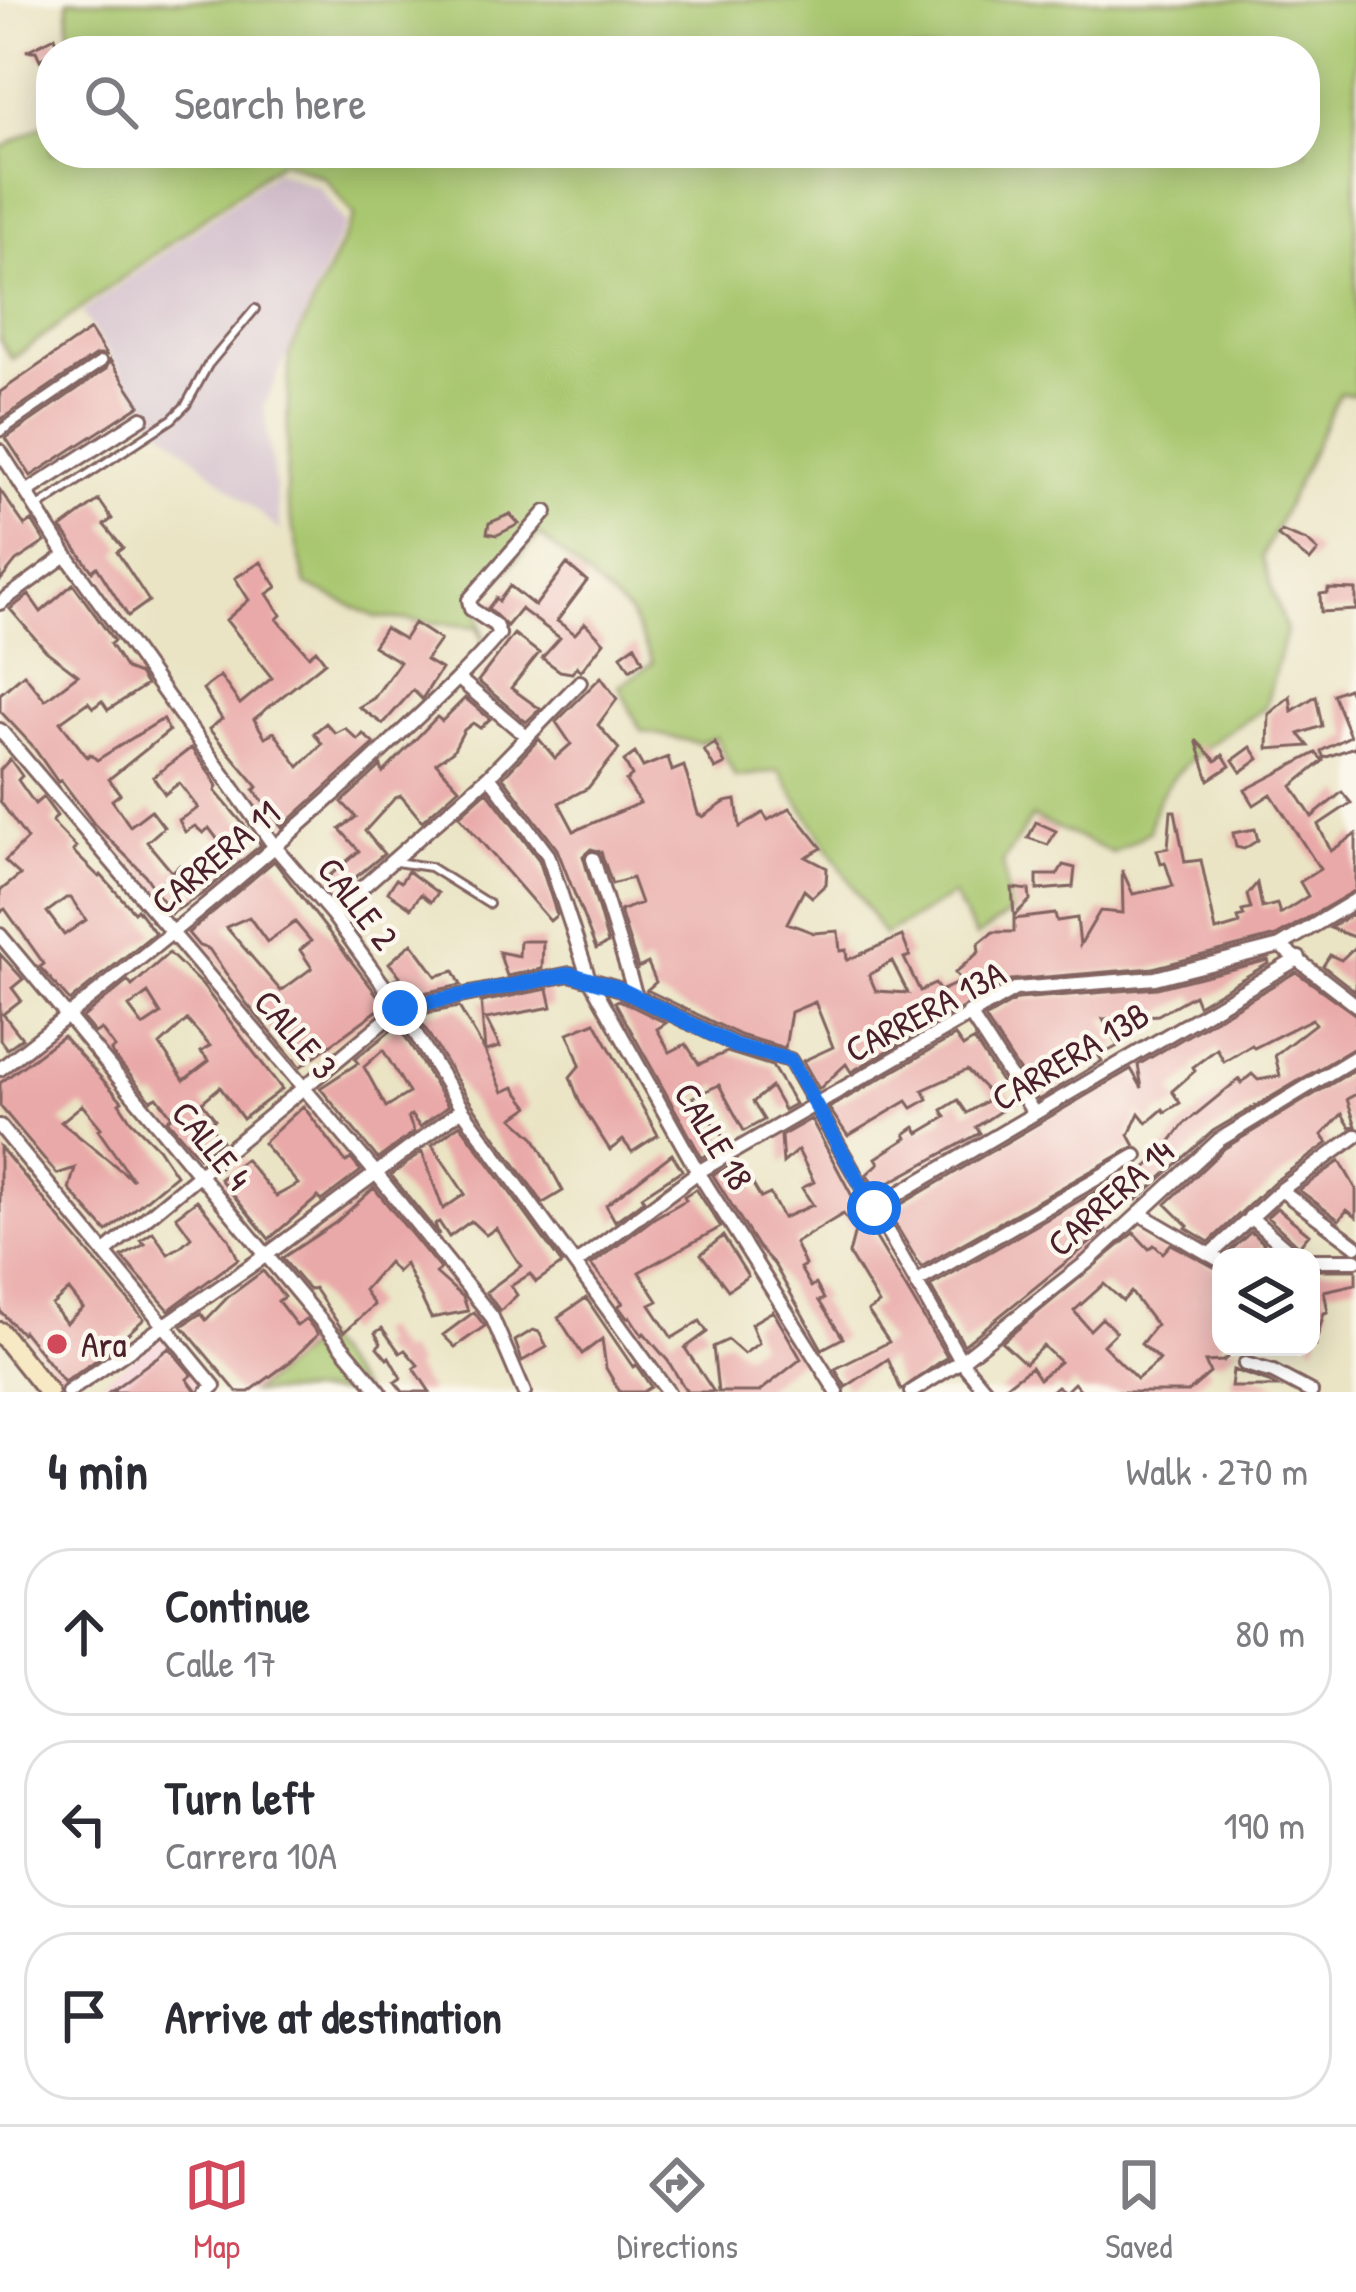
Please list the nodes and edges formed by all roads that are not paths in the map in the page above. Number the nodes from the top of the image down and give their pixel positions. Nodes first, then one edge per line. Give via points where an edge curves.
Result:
1 (255, 309) dead end
2 (100, 362) dead end
3 (142, 418) dead end
4 (0, 431) edge
5 (0, 451) edge
6 (28, 491) junction
7 (38, 507) junction
8 (546, 512) dead end
9 (66, 555) junction
10 (0, 603) edge
11 (460, 680) junction
12 (580, 682) dead end
13 (0, 730) edge
14 (519, 730) dead end
15 (489, 776) junction
16 (275, 847) junction
17 (593, 859) dead end
18 (393, 862) junction
19 (1356, 900) edge
20 (489, 904) dead end
21 (332, 914) junction
22 (169, 934) junction
23 (0, 935) edge
24 (1280, 946) junction
25 (1299, 958) junction
26 (588, 976) junction
27 (637, 997) junction
28 (1356, 1005) edge
29 (400, 1008) junction
30 (969, 1013) junction
31 (68, 1016) junction
32 (1356, 1057) edge
33 (0, 1069) edge
34 (301, 1087) junction
35 (815, 1105) junction
36 (462, 1109) junction
37 (1034, 1113) junction
38 (0, 1126) edge
39 (1356, 1136) edge
40 (1136, 1156) dead end
41 (375, 1172) junction
42 (698, 1172) junction
43 (197, 1176) junction
44 (1281, 1190) junction
45 (874, 1208) junction
46 (1140, 1214) junction
47 (1250, 1217) junction
48 (1356, 1246) edge
49 (1224, 1248) edge
50 (1286, 1248) edge
51 (104, 1252) junction
52 (265, 1256) junction
53 (1212, 1256) edge
54 (1320, 1260) edge
55 (1356, 1260) edge
56 (575, 1264) junction
57 (916, 1282) junction
58 (162, 1326) junction
59 (0, 1332) edge
60 (961, 1361) junction
61 (1245, 1364) dead end
62 (48, 1392) edge
63 (68, 1392) edge
64 (207, 1392) edge
65 (380, 1392) edge
66 (524, 1392) edge
67 (668, 1392) edge
68 (837, 1392) edge
69 (911, 1392) edge
70 (987, 1392) edge
71 (1311, 1392) edge

1 - 7 lane via 172,419
2 - 4 street
3 - 6 street
5 - 6 street, CALLE 2
6 - 7 street, CALLE 2
7 - 9 street, CALLE 2
8 - 11 street, CARRERA 11 via 469,600 499,634
9 - 10 street
9 - 16 street, CALLE 2
11 - 14 street
11 - 16 street, CARRERA 11
12 - 15 street
13 - 22 street, CALLE 3
15 - 18 street
15 - 26 street, CALLE 18 via 548,855
16 - 21 street, CALLE 2
16 - 22 street, CARRERA 11
17 - 27 street
18 - 20 lane via 430,867
18 - 21 street
19 - 24 street, CARRERA 13A
21 - 29 street, CALLE 2
22 - 31 street, CARRERA 11
22 - 34 street, CALLE 3
23 - 31 street, CALLE 4
24 - 25 street
24 - 30 street, CARRERA 13A via 1156,978 1015,989
25 - 28 street
25 - 37 street, CARRERA 13B
26 - 27 street
26 - 29 street via 549,976
26 - 42 street, CALLE 18
27 - 35 street via 736,1046 790,1060
29 - 34 street
29 - 36 street, CALLE 2
30 - 35 street, CARRERA 13A
30 - 37 street
31 - 33 street, CARRERA 11
31 - 43 street, CALLE 4
32 - 46 street, CARRERA 14 via 1219,1140
34 - 41 street, CALLE 3
34 - 43 street
35 - 42 street, CARRERA 13A
35 - 45 street
36 - 41 street
36 - 56 street, CALLE 2
37 - 45 street, CARRERA 13B
38 - 51 street
39 - 44 street
40 - 57 street
41 - 52 street
41 - 66 street, CALLE 3 via 492,1317
42 - 56 street, CARRERA 13A
42 - 68 street, CALLE 18
43 - 51 street
43 - 52 street, CALLE 4
44 - 47 street
44 - 48 street
45 - 57 street
46 - 53 street
46 - 60 street, CARRERA 14
47 - 49 street
47 - 50 street
51 - 58 street
52 - 58 street
52 - 65 street, CALLE 4
54 - 55 street
56 - 67 street, CALLE 2
57 - 60 street
58 - 63 street
58 - 64 street via 214,1386
59 - 62 main road
60 - 69 street, CARRERA 14
60 - 70 street
61 - 71 street

